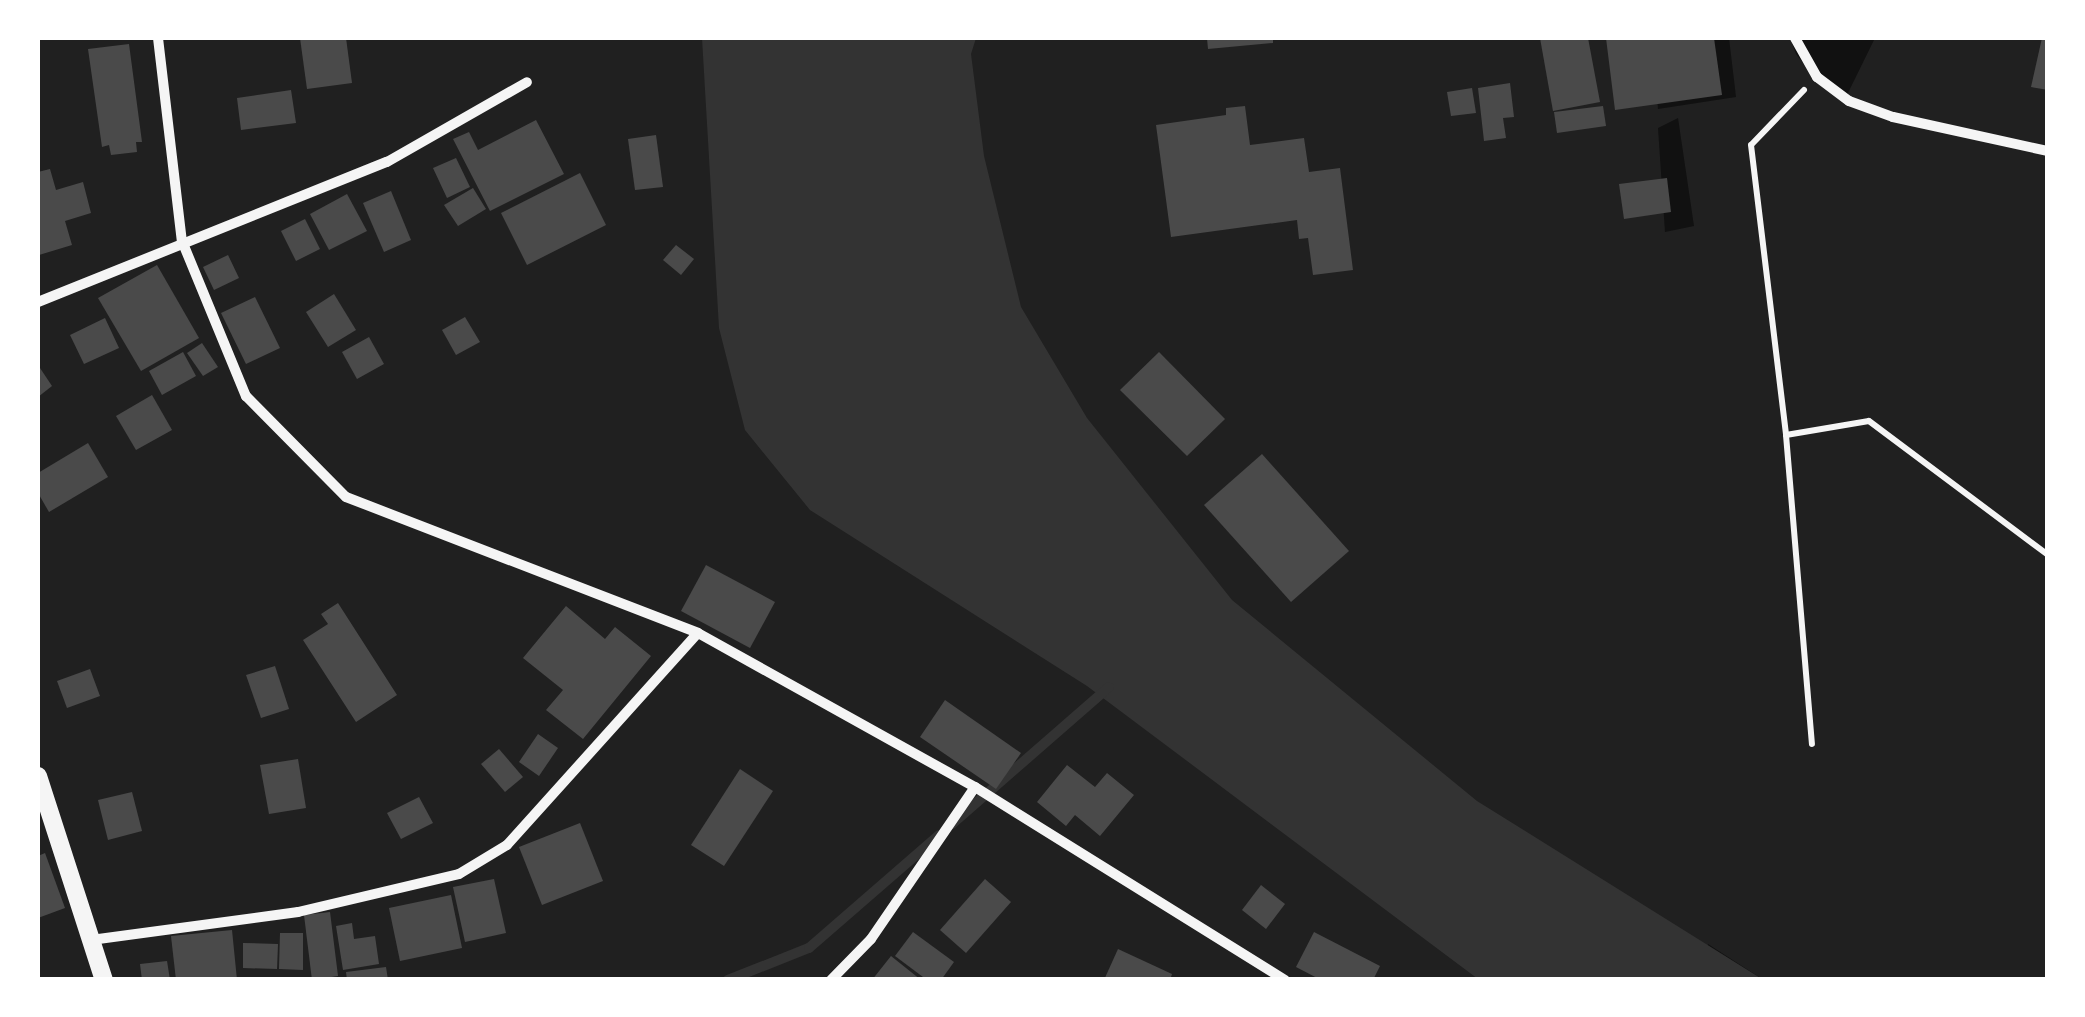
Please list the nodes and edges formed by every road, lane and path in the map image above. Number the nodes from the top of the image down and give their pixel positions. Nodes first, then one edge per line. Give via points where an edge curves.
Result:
1 (158, 38) edge
2 (1795, 38) edge
3 (1817, 76) junction
4 (528, 82) dead end
5 (2048, 151) edge
6 (182, 241) junction
7 (38, 302) edge
8 (1786, 434) junction
9 (2048, 555) edge
10 (698, 634) junction
11 (1812, 744) dead end
12 (38, 776) edge
13 (976, 787) junction
14 (91, 940) junction
15 (104, 980) edge
16 (831, 980) edge
17 (1285, 980) edge

1 - 6 street
2 - 3 street
3 - 5 street via 1849,102 1893,117
3 - 8 path via 1751,145
4 - 6 street via 388,162
6 - 7 street
6 - 10 street via 246,396 346,496
8 - 9 path via 1869,421
8 - 11 path
10 - 13 street
10 - 14 street via 506,844 459,874 298,912
12 - 14 street
13 - 16 street via 871,938
13 - 17 street
14 - 15 street

